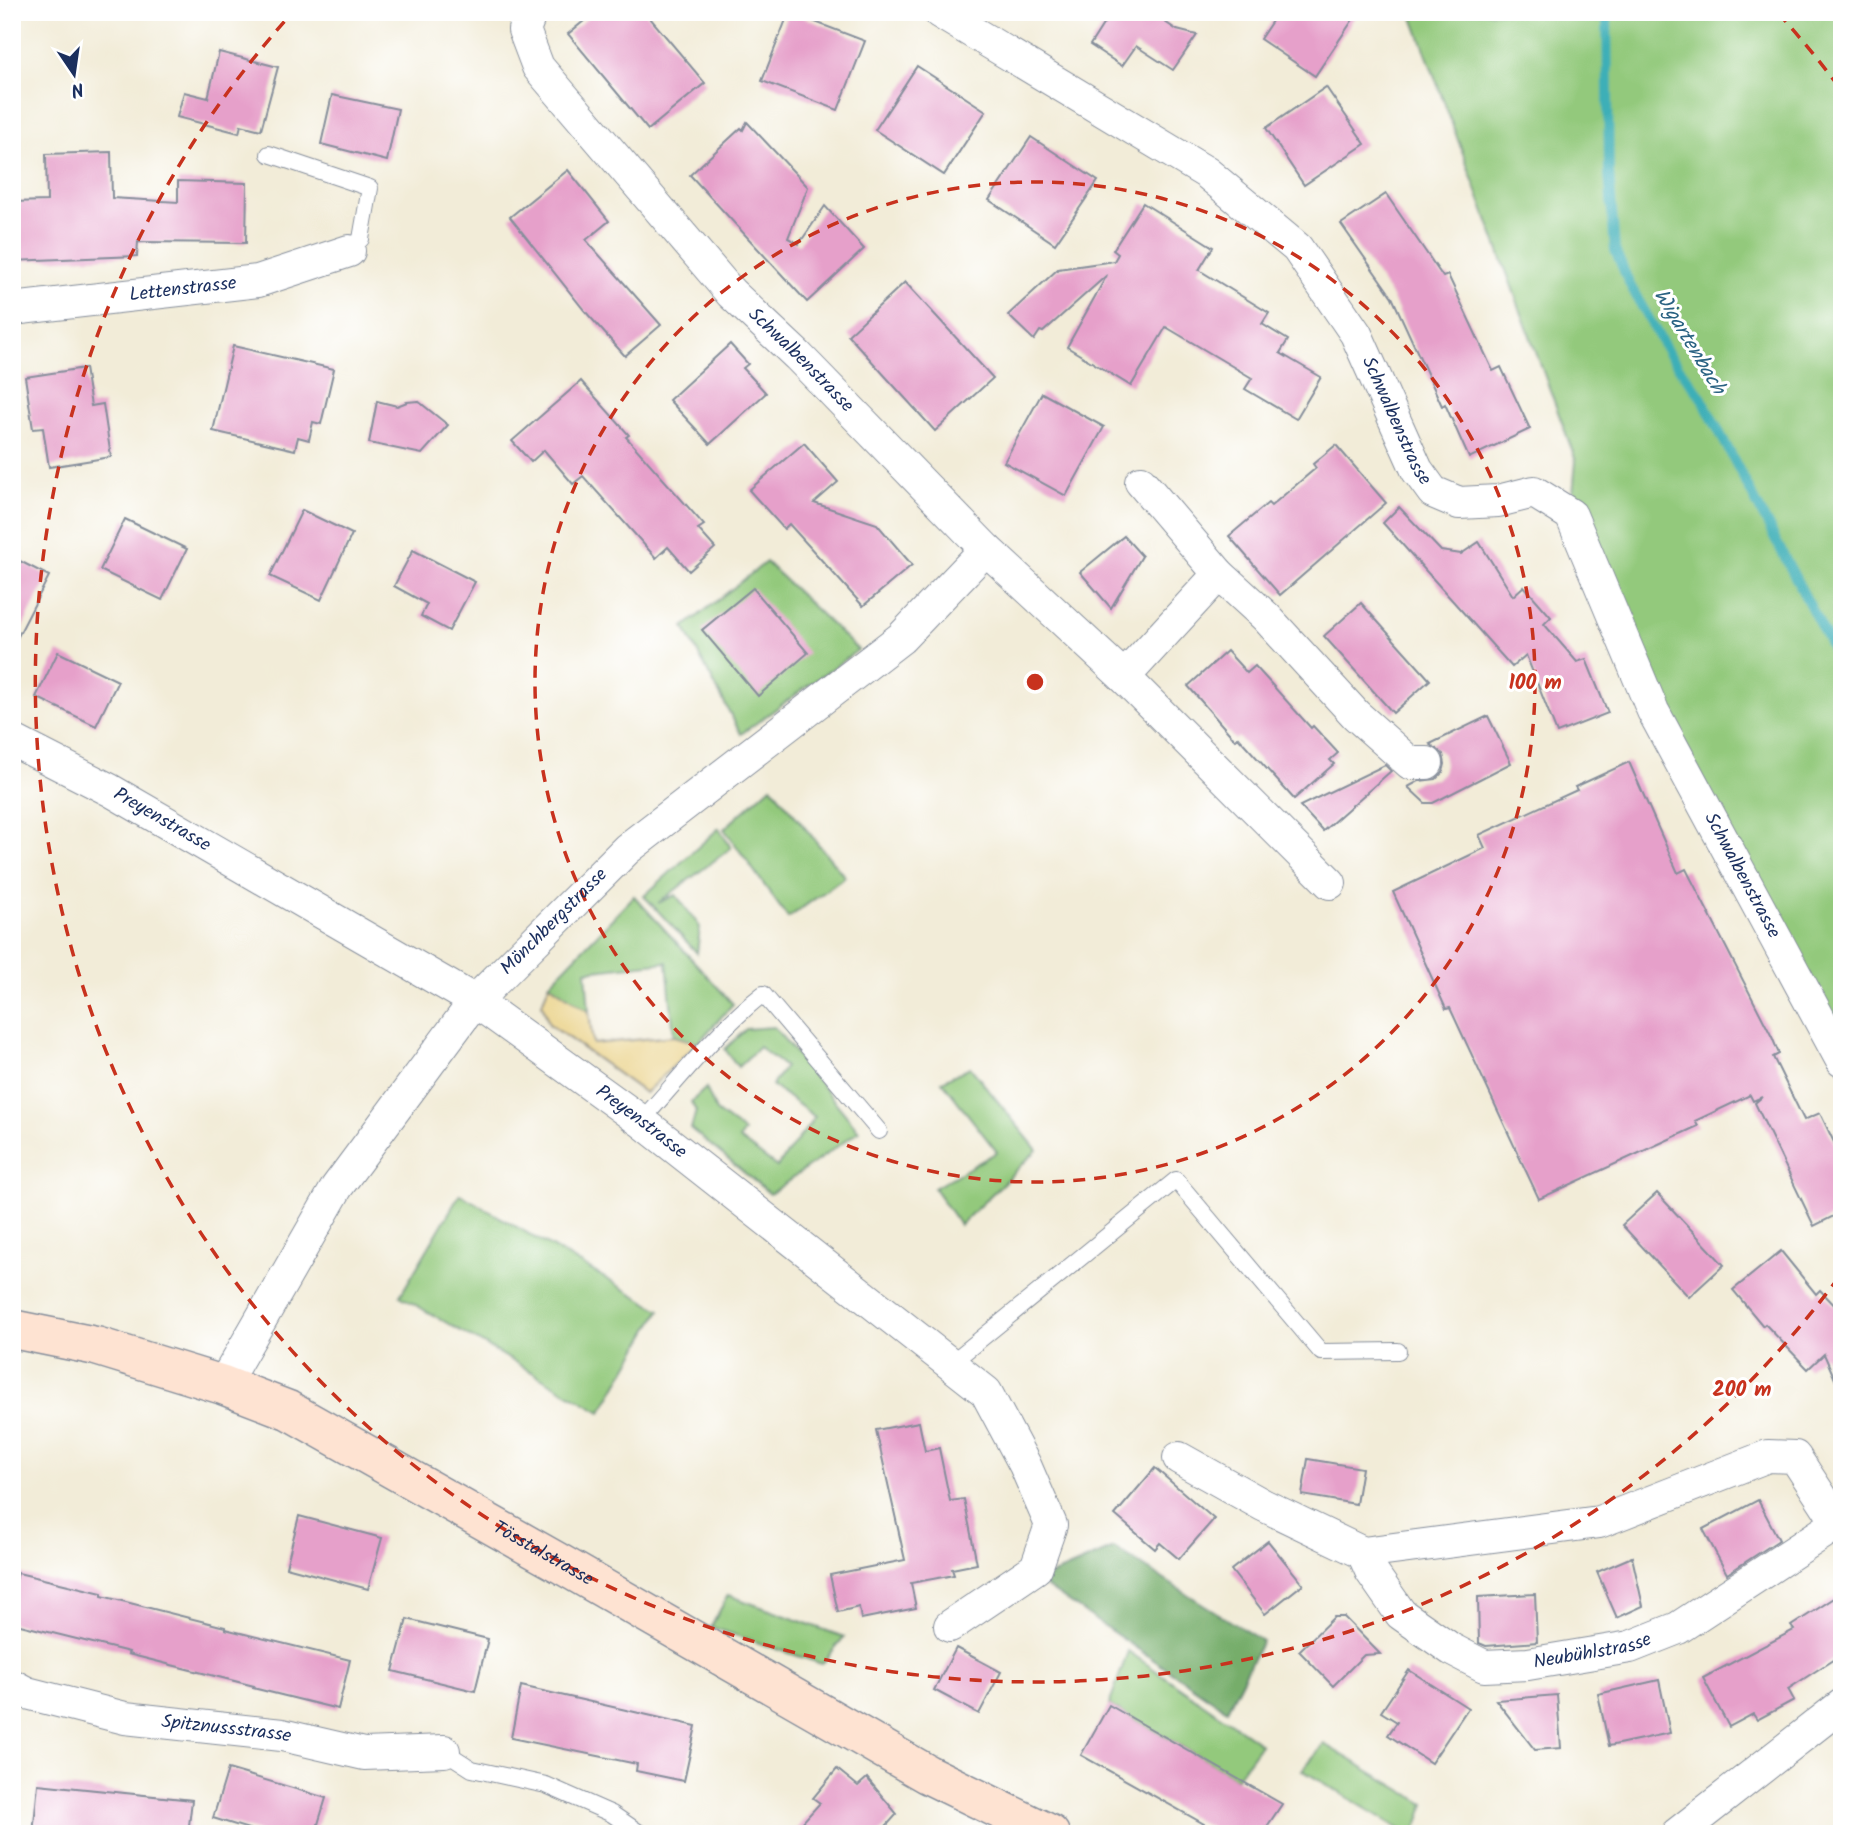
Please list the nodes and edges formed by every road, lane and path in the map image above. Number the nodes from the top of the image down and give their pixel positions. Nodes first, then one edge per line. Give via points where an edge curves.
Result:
1 (531, 12) edge
2 (939, 12) edge
3 (269, 154) dead end
4 (349, 251) joint
5 (12, 309) edge
6 (1141, 482) dead end
7 (986, 549) junction
8 (1219, 573) junction
9 (1124, 677) junction
10 (12, 740) edge
11 (1427, 763) dead end
12 (1330, 883) dead end
13 (475, 1002) junction
14 (1842, 1061) edge
15 (641, 1121) junction
16 (879, 1131) dead end
17 (12, 1329) edge
18 (1398, 1351) dead end
19 (950, 1364) junction
20 (223, 1385) junction
21 (1179, 1458) dead end
22 (1840, 1526) edge
23 (1363, 1553) junction
24 (950, 1626) dead end
25 (12, 1685) edge
26 (1842, 1705) edge
27 (444, 1751) joint
28 (641, 1834) edge
29 (1050, 1834) edge
30 (1676, 1834) edge

1 - 7 street, Schwalbenstrasse via 524,30 538,67 732,293
2 - 14 street, Schwalbenstrasse via 1207,173 1297,248 1356,334 1417,470 1433,492 1459,503 1497,501 1534,492 1571,515 1653,711
3 - 4 lane via 370,188 361,239
4 - 5 street, Lettenstrasse via 258,281
6 - 8 street
7 - 9 street, Schwalbenstrasse
7 - 13 street, Mönchbergstrasse via 901,638 627,849
8 - 9 street
8 - 11 street via 1356,715 1410,763
9 - 12 street, Schwalbenstrasse
10 - 13 street, Preyenstrasse via 110,790
13 - 15 street, Preyenstrasse
13 - 20 street, Mönchbergstrasse via 337,1187
15 - 16 lane via 763,994
15 - 19 street, Preyenstrasse
17 - 20 main road, Tösstalstrasse via 96,1346
18 - 19 lane via 1321,1352 1176,1180
19 - 24 street, Preyenstrasse via 986,1392 1051,1525 1036,1568
20 - 29 main road, Tösstalstrasse via 288,1410 927,1774
21 - 23 street
22 - 23 street, Neubühlstrasse via 1795,1457 1768,1456 1599,1522
22 - 23 street, Neubühlstrasse via 1678,1628 1630,1647 1528,1664 1483,1666 1451,1649 1401,1614
25 - 27 street, Spitznussstrasse via 125,1718 282,1735 364,1754
26 - 30 street
27 - 28 lane via 472,1769 546,1785 612,1814

